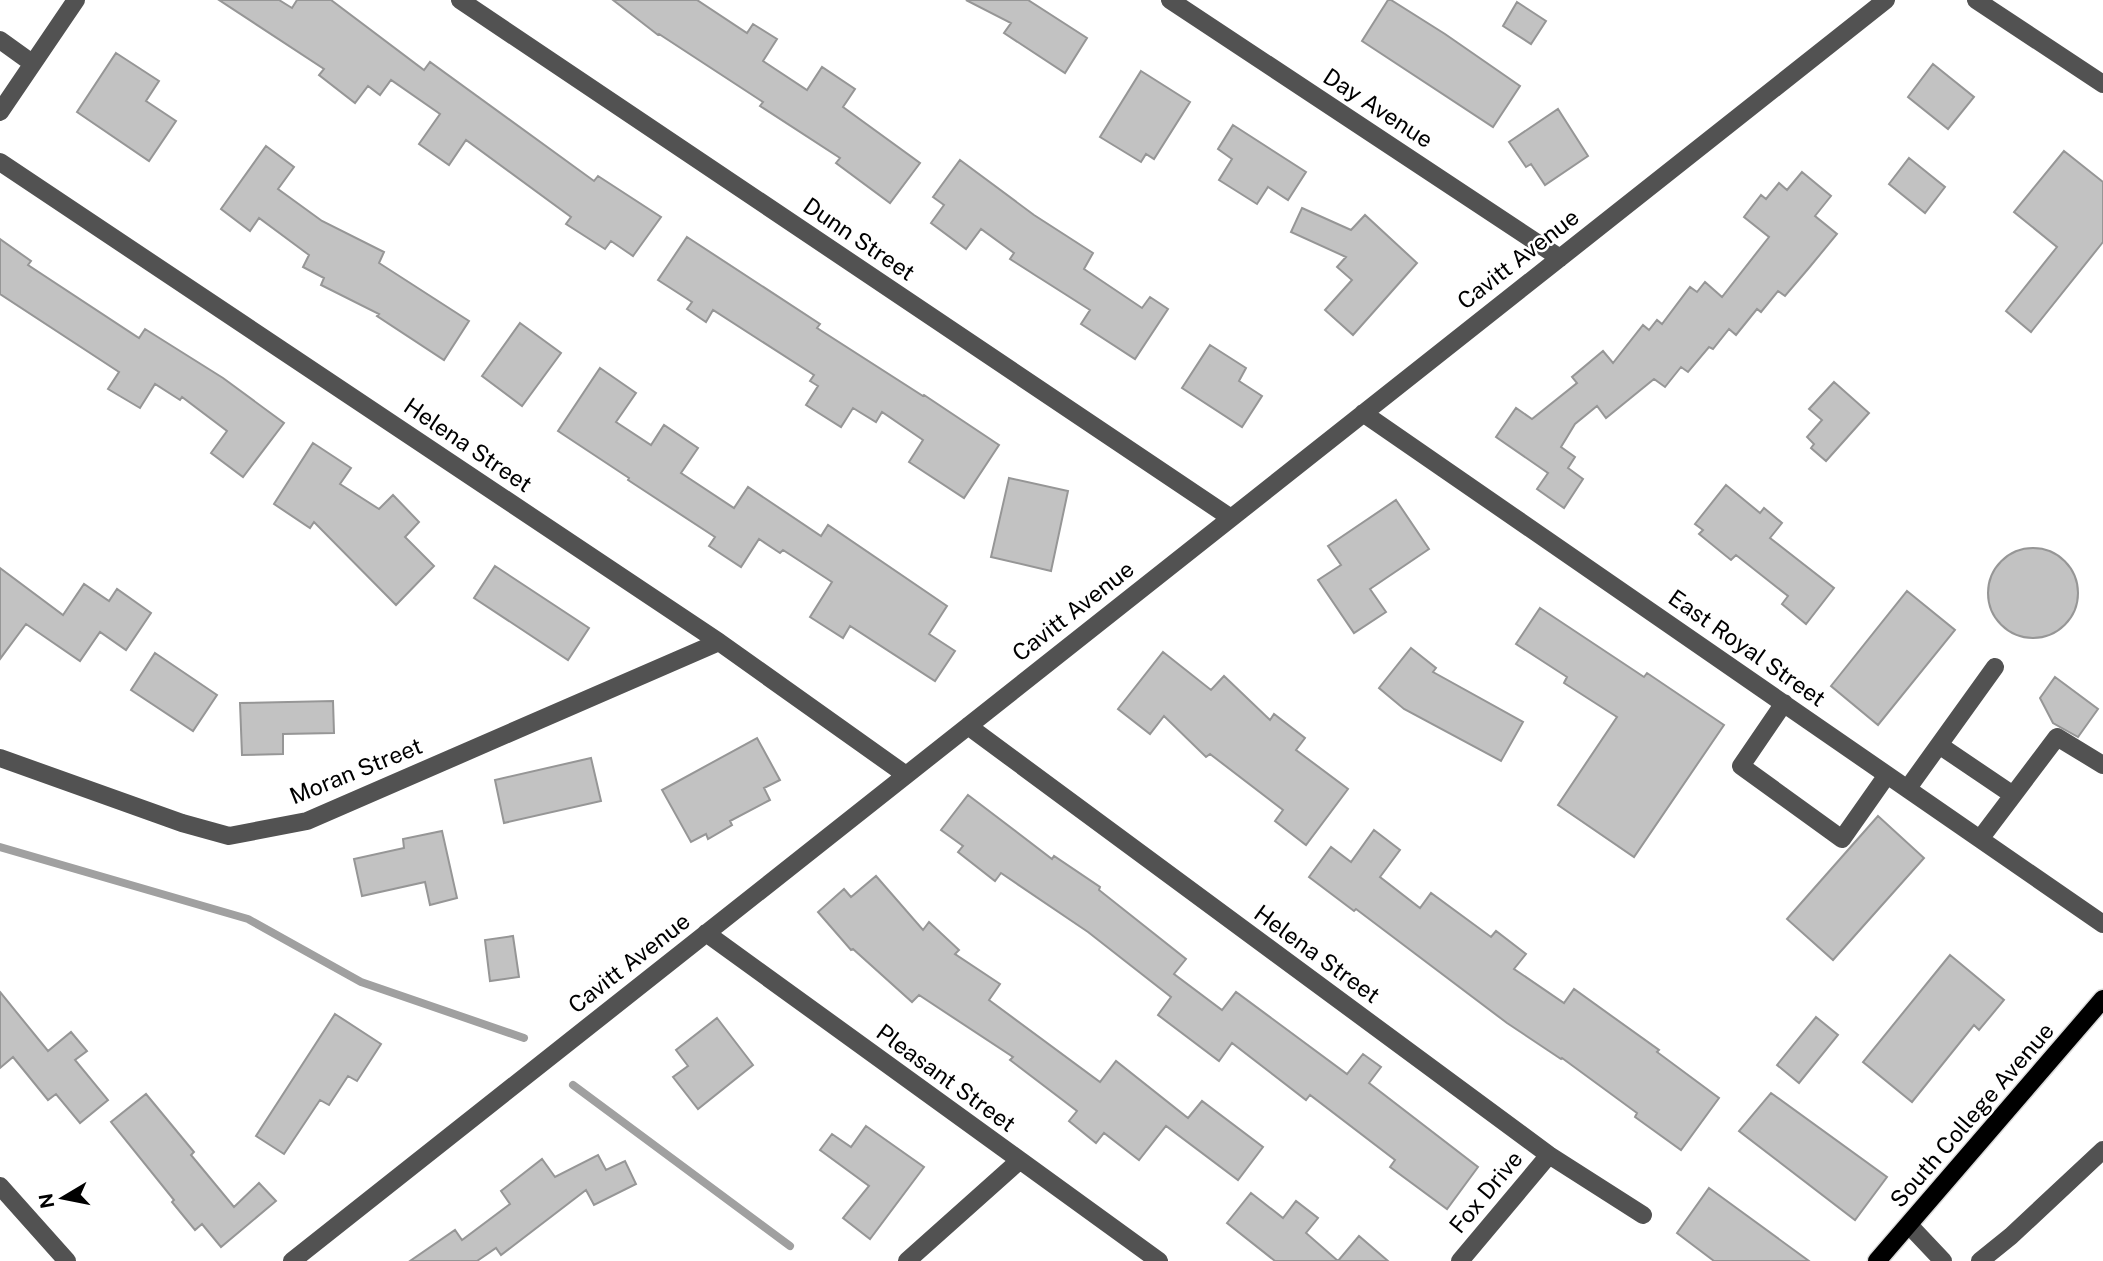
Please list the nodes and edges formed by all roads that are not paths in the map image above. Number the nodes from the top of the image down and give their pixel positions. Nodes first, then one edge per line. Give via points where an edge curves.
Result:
1 (76, 0) edge
2 (460, 0) edge
3 (1170, 0) edge
4 (1886, 0) edge
5 (1976, 0) edge
6 (0, 40) edge
7 (32, 63) junction
8 (2103, 84) edge
9 (0, 112) edge
10 (0, 162) edge
11 (1560, 258) junction
12 (1363, 413) junction
13 (1231, 518) junction
14 (719, 642) junction
15 (1995, 667) dead end
16 (1784, 703) junction
17 (968, 726) junction
18 (1939, 745) junction
19 (0, 758) edge
20 (2103, 765) edge
21 (906, 775) junction
22 (1887, 775) junction
23 (1908, 789) junction
24 (2013, 795) junction
25 (1980, 839) junction
26 (2103, 924) edge
27 (706, 933) junction
28 (2103, 999) edge
29 (2103, 1150) edge
30 (1549, 1155) junction
31 (1019, 1161) junction
32 (0, 1186) edge
33 (1643, 1214) dead end
34 (1909, 1225) junction
35 (1155, 1260) edge
36 (67, 1261) edge
37 (292, 1261) edge
38 (907, 1261) edge
39 (1460, 1261) edge
40 (1877, 1261) edge
41 (1943, 1261) edge
42 (1980, 1261) edge

1 - 7 street
2 - 13 street, Dunn Street
3 - 11 street, Day Avenue
4 - 11 street, Cavitt Avenue
5 - 8 street
6 - 7 street
7 - 9 street
10 - 14 street, Helena Street
11 - 12 street, Cavitt Avenue
12 - 13 street, Cavitt Avenue
12 - 16 street, East Royal Street
13 - 17 street, Cavitt Avenue
14 - 19 street, Moran Street via 307,821 229,836
14 - 21 street, Helena Street
15 - 18 street
16 - 22 street, East Royal Street
16 - 22 street via 1741,766 1842,839
17 - 21 street, Cavitt Avenue
17 - 30 street, Helena Street
18 - 23 street
18 - 24 street
20 - 24 street via 2057,737
21 - 27 street, Cavitt Avenue
22 - 23 street, East Royal Street
23 - 25 street, East Royal Street
24 - 25 street
25 - 26 street, East Royal Street
27 - 31 street, Pleasant Street
27 - 37 street, Cavitt Avenue
28 - 34 main road, South College Avenue
29 - 42 street
30 - 33 street, Helena Street
30 - 39 street, Fox Drive
31 - 35 street, Pleasant Street
31 - 38 street
32 - 36 street
34 - 40 main road, South College Avenue
34 - 41 street

